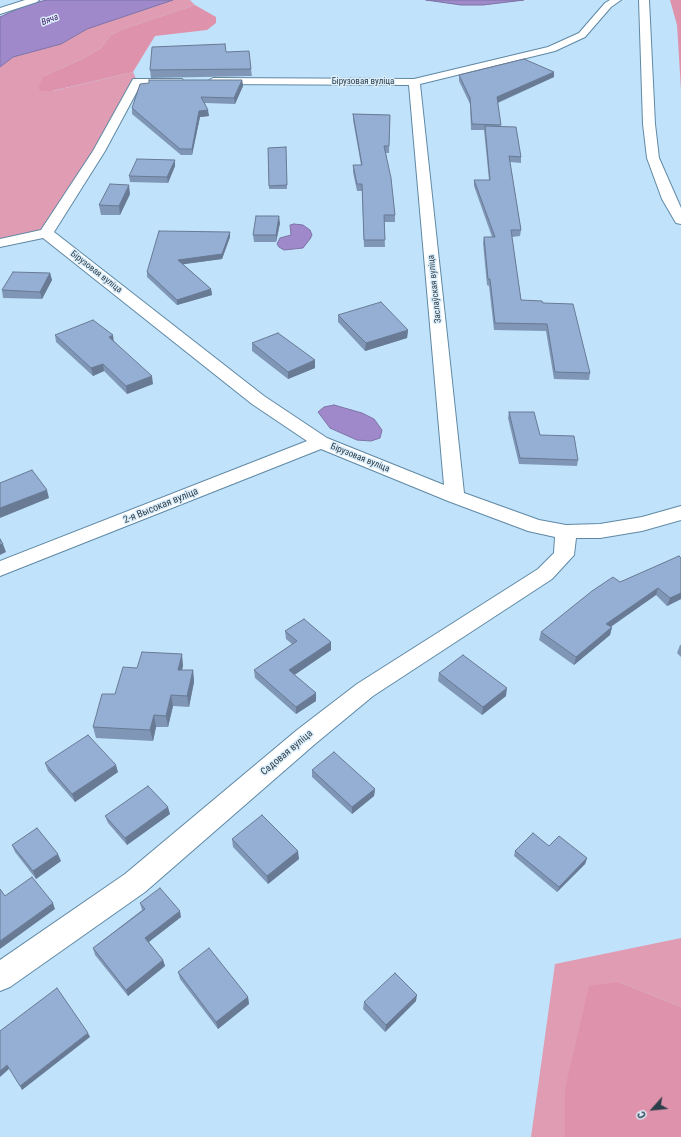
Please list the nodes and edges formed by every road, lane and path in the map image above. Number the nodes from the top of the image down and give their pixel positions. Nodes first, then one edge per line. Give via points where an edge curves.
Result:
1 (34, 0) edge
2 (616, 0) edge
3 (644, 0) edge
4 (0, 11) edge
5 (414, 82) junction
6 (681, 220) edge
7 (46, 233) junction
8 (0, 242) edge
9 (321, 442) junction
10 (455, 496) junction
11 (681, 513) edge
12 (566, 532) junction
13 (0, 569) edge
14 (0, 978) edge

1 - 4 street
2 - 5 street, Бірузовая вуліца via 608,5 582,35 551,49
3 - 6 main road via 649,124 653,158
5 - 7 street, Бірузовая вуліца via 137,81 99,151
5 - 10 street, Заслаўская вуліца
7 - 8 street
7 - 9 street, Бірузовая вуліца via 258,400
9 - 10 street, Бірузовая вуліца
9 - 13 street, 2-я Высокая вуліца
10 - 12 street, Бірузовая вуліца via 535,526
11 - 12 street, Бірузовая вуліца via 642,524 600,531
12 - 14 street, Садовая вуліца via 564,555 545,574 364,690 135,883

